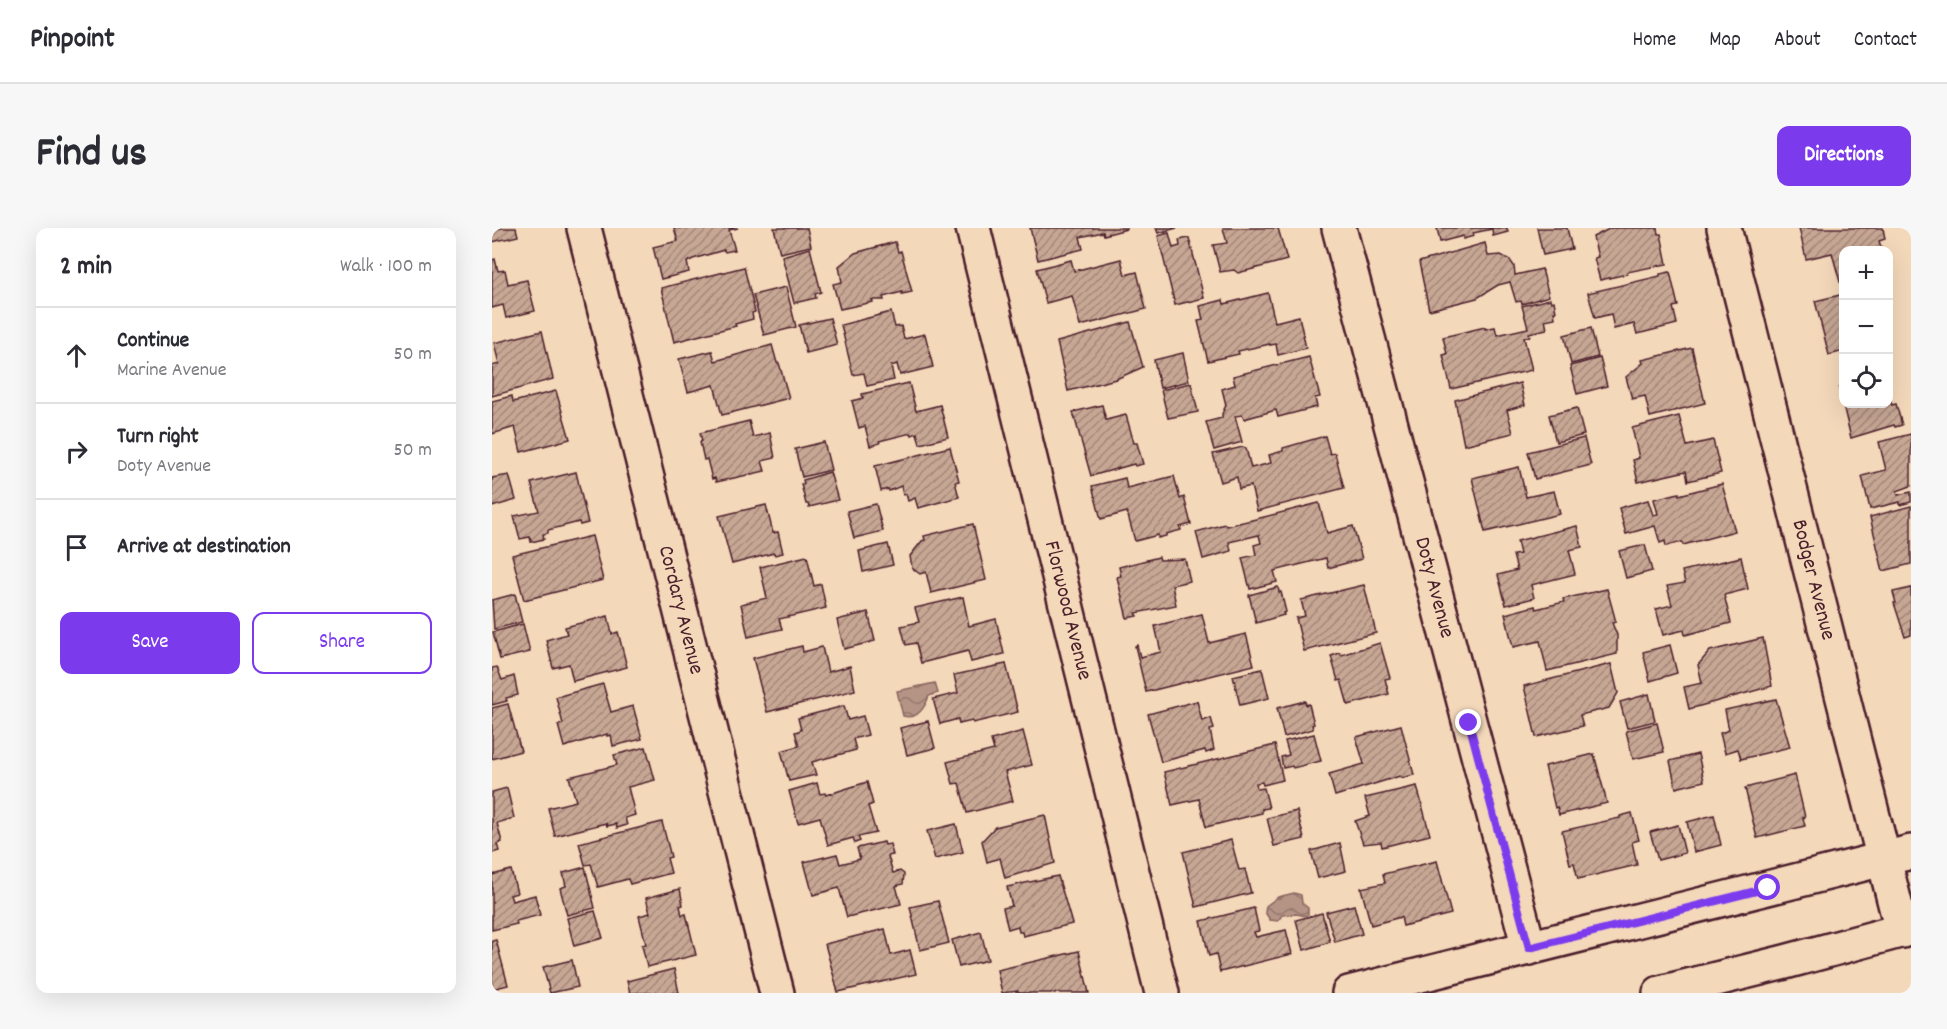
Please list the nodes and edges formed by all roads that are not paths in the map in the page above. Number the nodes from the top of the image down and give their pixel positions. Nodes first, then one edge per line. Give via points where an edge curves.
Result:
1 (584, 228) edge
2 (973, 228) edge
3 (1339, 228) edge
4 (1724, 228) edge
5 (1898, 856) edge
6 (1906, 929) edge
7 (1529, 948) junction
8 (1675, 991) edge
9 (777, 993) edge
10 (1162, 993) edge
11 (1349, 993) edge

1 - 9 street, Cordary Avenue
2 - 10 street, Florwood Avenue
3 - 7 street, Doty Avenue
4 - 5 street, Bodger Avenue
5 - 6 street, Bodger Avenue
5 - 7 street
6 - 8 street
7 - 11 street

